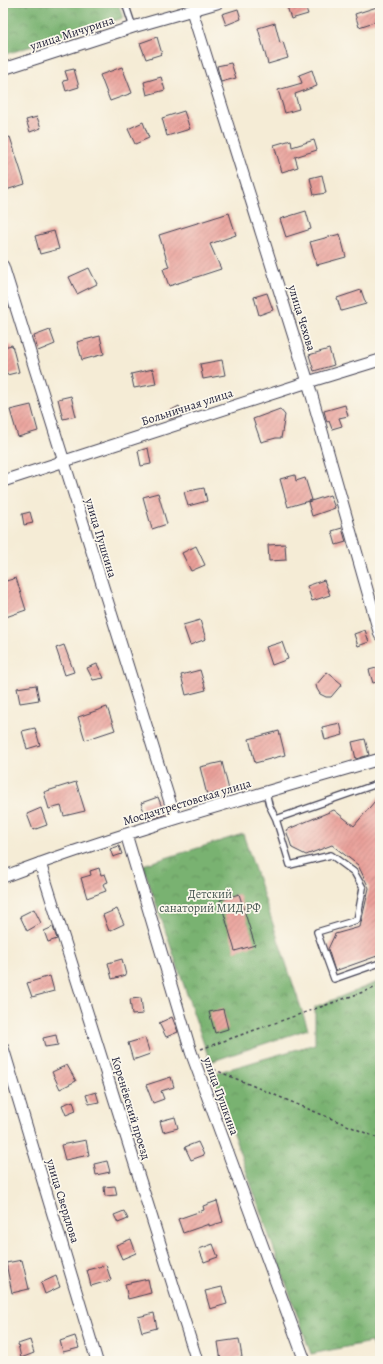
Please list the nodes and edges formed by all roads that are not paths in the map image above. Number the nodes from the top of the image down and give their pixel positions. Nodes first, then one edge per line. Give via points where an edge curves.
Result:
1 (125, 3) edge
2 (218, 3) edge
3 (192, 10) junction
4 (133, 27) junction
5 (3, 69) edge
6 (3, 266) edge
7 (380, 360) edge
8 (308, 382) junction
9 (63, 461) junction
10 (3, 481) edge
11 (380, 635) edge
12 (379, 762) edge
13 (380, 783) edge
14 (266, 792) junction
15 (175, 818) junction
16 (276, 819) junction
17 (126, 834) junction
18 (40, 863) junction
19 (3, 877) edge
20 (380, 963) edge
21 (3, 1048) edge
22 (97, 1361) edge
23 (197, 1361) edge
24 (305, 1361) edge

1 - 4 lane
2 - 3 street, улица Мичурина
3 - 4 street, улица Мичурина
3 - 8 street, улица Чехова
4 - 5 street, улица Мичурина
6 - 9 street, улица Пушкина
7 - 8 street, Больничная улица
8 - 9 street, Больничная улица
8 - 11 street, улица Чехова
9 - 10 street, Больничная улица
9 - 15 street, улица Пушкина
12 - 14 street, Мосдачтрестовская улица
13 - 16 lane
14 - 15 street, Мосдачтрестовская улица
14 - 16 lane
15 - 17 street, Мосдачтрестовская улица
16 - 20 lane via 290,865 331,854 354,872 364,888 357,920 317,932 334,979
17 - 18 street, Мосдачтрестовская улица
17 - 24 street, улица Пушкина via 193,1057
18 - 19 street, Мосдачтрестовская улица
18 - 23 street, Коренёвский проезд
21 - 22 street, улица Свердлова

